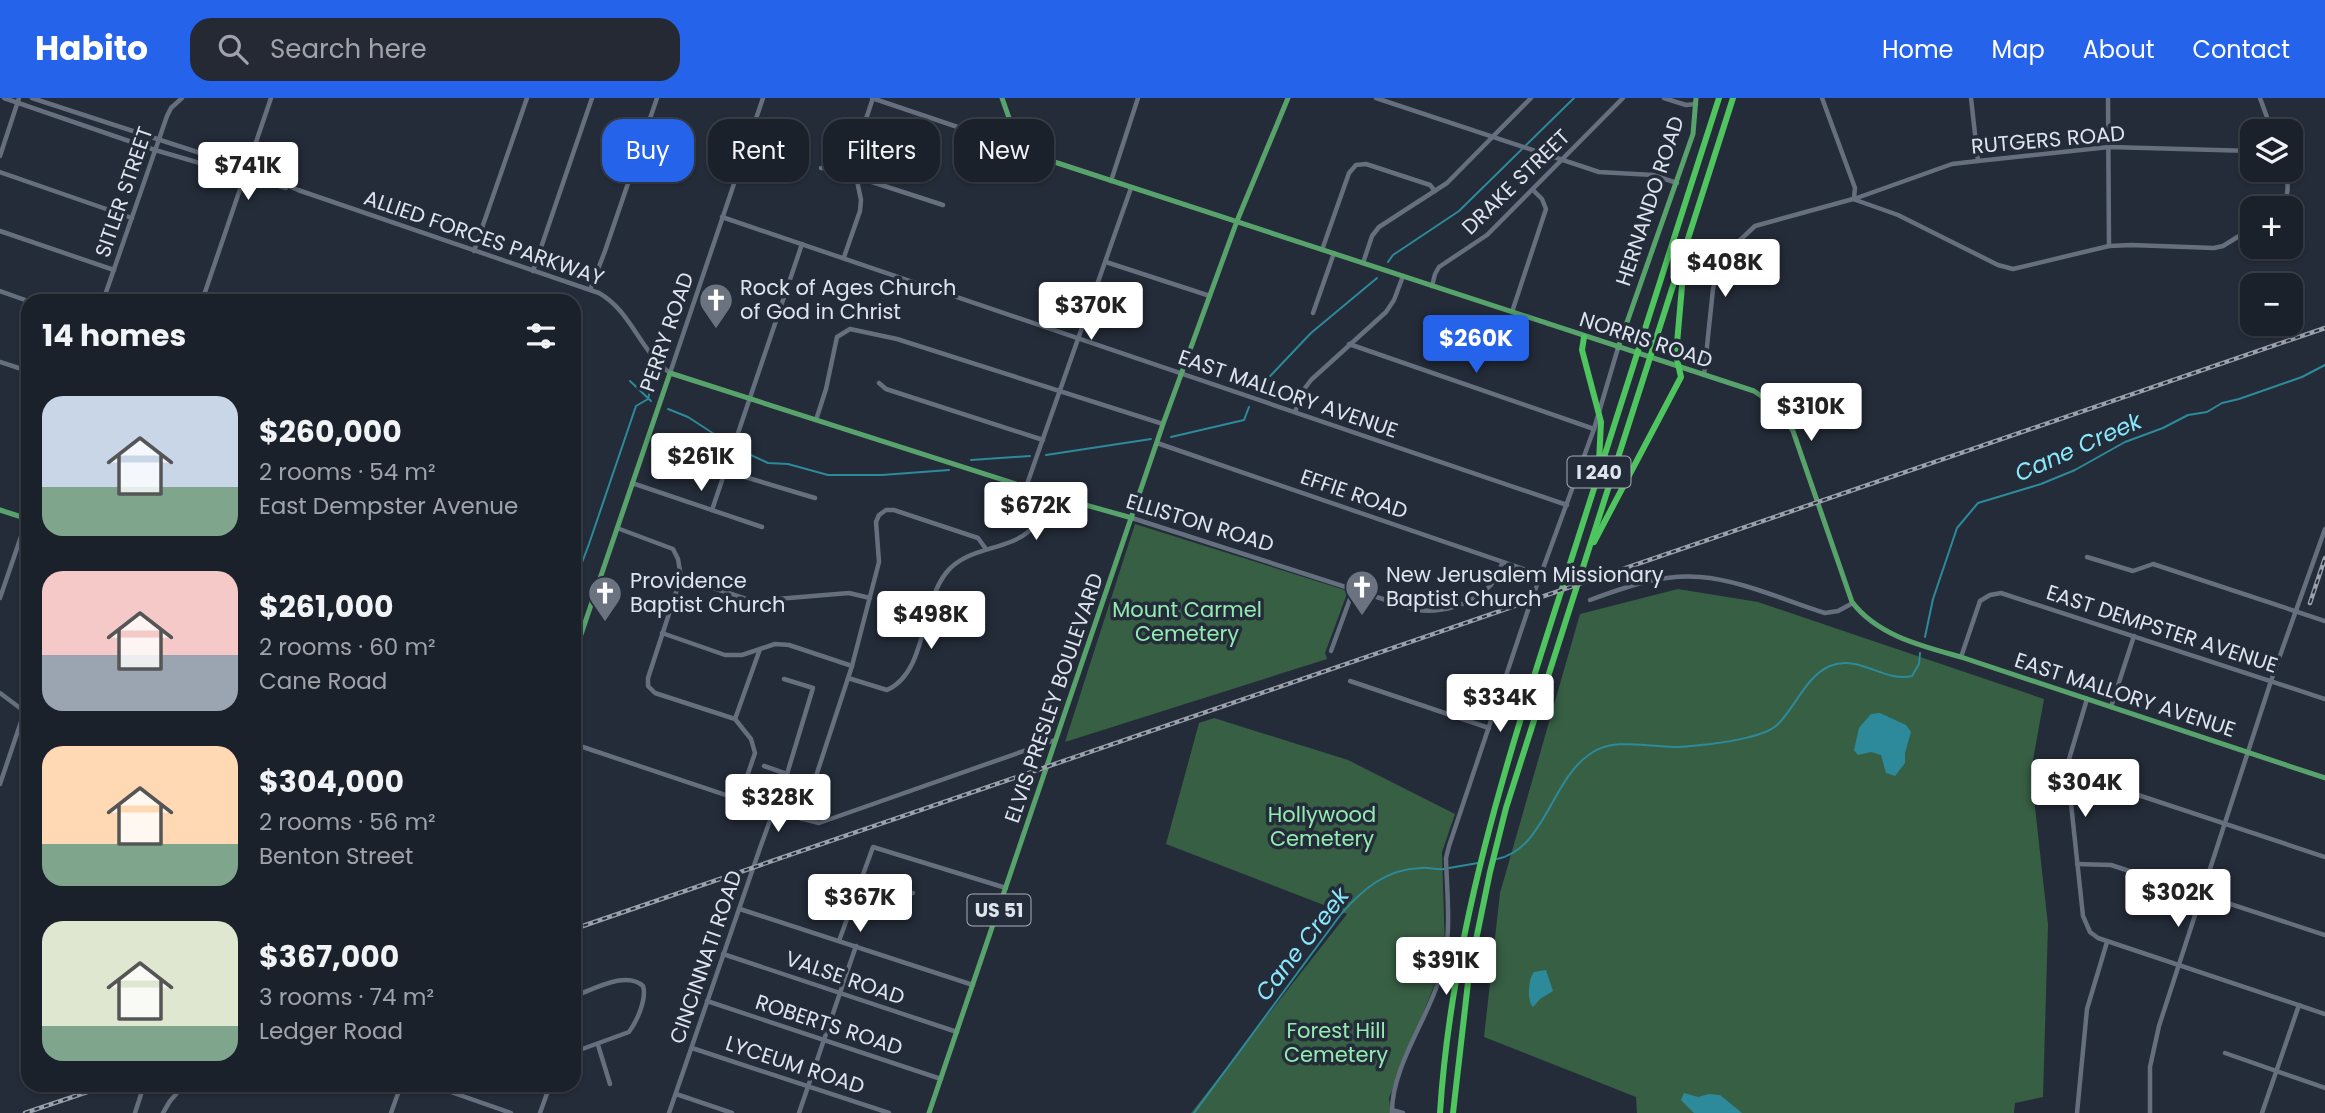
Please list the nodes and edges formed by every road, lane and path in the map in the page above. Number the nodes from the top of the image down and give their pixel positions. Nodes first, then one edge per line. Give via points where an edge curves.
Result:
1 (4, 98) edge
2 (32, 98) edge
3 (182, 98) edge
4 (271, 98) edge
5 (527, 98) edge
6 (593, 98) edge
7 (657, 98) edge
8 (763, 98) edge
9 (872, 98) edge
10 (1002, 98) edge
11 (1138, 98) edge
12 (1288, 98) edge
13 (1376, 98) edge
14 (1531, 98) edge
15 (1623, 98) edge
16 (1664, 98) edge
17 (1719, 98) edge
18 (1732, 98) edge
19 (1822, 98) edge
20 (1971, 98) edge
21 (2108, 98) edge
22 (2260, 98) edge
23 (19, 100) edge
24 (1696, 101) edge
25 (865, 119) edge
26 (1009, 119) edge
27 (2268, 119) edge
28 (954, 126) edge
29 (1493, 137) junction
30 (158, 141) junction
31 (2109, 147) junction
32 (155, 150) junction
33 (2240, 151) edge
34 (0, 156) edge
35 (1562, 160) junction
36 (1978, 161) junction
37 (1054, 162) edge
38 (246, 168) junction
39 (0, 172) edge
40 (243, 176) junction
41 (1111, 181) junction
42 (859, 182) edge
43 (873, 182) edge
44 (1677, 183) junction
45 (1131, 188) junction
46 (298, 190) junction
47 (1533, 190) junction
48 (1435, 191) junction
49 (1853, 199) junction
50 (943, 205) dead end
51 (722, 217) junction
52 (132, 218) junction
53 (1237, 221) junction
54 (1691, 227) junction
55 (0, 231) edge
56 (2240, 235) edge
57 (802, 244) junction
58 (2109, 246) junction
59 (1322, 250) junction
60 (474, 251) junction
61 (1334, 253) junction
62 (844, 257) junction
63 (1106, 262) junction
64 (1363, 263) junction
65 (114, 270) junction
66 (533, 271) junction
67 (1403, 276) junction
68 (1432, 286) junction
69 (590, 290) junction
70 (0, 291) edge
71 (105, 294) edge
72 (204, 294) edge
73 (1210, 296) junction
74 (21, 298) edge
75 (1511, 312) junction
76 (1313, 313) dead end
77 (1584, 337) junction
78 (1079, 340) junction
79 (1349, 344) junction
80 (1618, 348) junction
81 (0, 362) edge
82 (1679, 367) junction
83 (21, 369) edge
84 (670, 373) junction
85 (1181, 374) junction
86 (1704, 374) junction
87 (879, 383) dead end
88 (1061, 392) junction
89 (749, 398) junction
90 (1295, 412) junction
91 (816, 419) junction
92 (1163, 424) junction
93 (1594, 429) junction
94 (1043, 440) junction
95 (1157, 443) junction
96 (724, 471) junction
97 (1597, 479) junction
98 (632, 483) junction
99 (1026, 487) junction
100 (1050, 495) junction
101 (815, 498) dead end
102 (1567, 505) junction
103 (0, 510) edge
104 (712, 510) junction
105 (21, 517) edge
106 (1132, 518) junction
107 (762, 527) dead end
108 (617, 528) junction
109 (2325, 529) edge
110 (21, 539) edge
111 (986, 549) junction
112 (2087, 557) dead end
113 (1585, 560) junction
114 (1503, 562) junction
115 (1541, 575) junction
116 (681, 578) junction
117 (1354, 588) junction
118 (0, 598) edge
119 (870, 598) junction
120 (1590, 600) dead end
121 (1853, 603) junction
122 (2296, 611) junction
123 (2325, 621) edge
124 (662, 633) junction
125 (581, 634) edge
126 (2134, 636) junction
127 (1914, 644) joint
128 (760, 649) junction
129 (1332, 651) dead end
130 (1961, 657) junction
131 (852, 666) junction
132 (848, 678) junction
133 (784, 679) dead end
134 (1350, 681) dead end
135 (2271, 681) junction
136 (0, 693) edge
137 (2087, 699) junction
138 (2325, 699) edge
139 (2111, 707) junction
140 (21, 709) edge
141 (735, 719) junction
142 (21, 720) edge
143 (1489, 728) junction
144 (1055, 740) junction
145 (581, 746) edge
146 (2249, 753) junction
147 (764, 766) dead end
148 (787, 774) junction
149 (2325, 778) edge
150 (2069, 783) junction
151 (0, 784) edge
152 (739, 800) junction
153 (773, 811) junction
154 (802, 819) junction
155 (2226, 825) junction
156 (2325, 857) edge
157 (2077, 864) junction
158 (1006, 888) junction
159 (913, 892) dead end
160 (856, 894) junction
161 (2202, 895) junction
162 (740, 909) junction
163 (2325, 935) edge
164 (839, 941) junction
165 (2107, 942) junction
166 (856, 946) junction
167 (723, 954) junction
168 (2179, 965) junction
169 (973, 985) junction
170 (840, 993) junction
171 (581, 994) edge
172 (707, 1001) junction
173 (2298, 1005) junction
174 (2325, 1014) edge
175 (957, 1032) junction
176 (824, 1039) junction
177 (598, 1045) junction
178 (692, 1048) junction
179 (581, 1050) edge
180 (2225, 1054) dead end
181 (2276, 1071) junction
182 (941, 1079) junction
183 (610, 1084) dead end
184 (808, 1087) junction
185 (2325, 1088) edge
186 (142, 1092) edge
187 (178, 1092) edge
188 (398, 1092) edge
189 (451, 1092) edge
190 (548, 1092) edge
191 (676, 1094) junction
192 (492, 1106) junction
193 (1392, 1111) edge
194 (1440, 1112) edge
195 (135, 1113) edge
196 (163, 1113) edge
197 (391, 1113) edge
198 (489, 1113) edge
199 (510, 1113) edge
200 (540, 1113) edge
201 (669, 1113) edge
202 (732, 1113) edge
203 (799, 1113) edge
204 (889, 1113) edge
205 (929, 1113) edge
206 (1403, 1113) edge
207 (1453, 1113) edge
208 (2077, 1113) edge
209 (2150, 1113) edge
210 (2262, 1113) edge

1 - 23 street, ALLIED FORCES PARKWAY
2 - 30 street, ALLIED FORCES PARKWAY
3 - 30 street, SITLER STREET via 171,108
4 - 38 street
5 - 60 street
6 - 66 street
7 - 69 street
8 - 51 street, PERRY ROAD
9 - 25 street
9 - 28 street, NORRIS ROAD
10 - 26 main road
11 - 41 street
12 - 53 main road, ELVIS PRESLEY BOULEVARD / US 51
13 - 29 street
14 - 29 street
15 - 35 street, DRAKE STREET
16 - 24 street via 1686,105
17 - 97 highway, I 240
18 - 54 highway, I 240
19 - 49 street via 1855,188
20 - 36 street
21 - 31 street
22 - 27 street
23 - 32 street, ALLIED FORCES PARKWAY
23 - 34 street
24 - 44 main road, HERNANDO ROAD via 1693,134
29 - 35 street
29 - 48 street
30 - 32 street, SITLER STREET
30 - 38 street, ALLIED FORCES PARKWAY
31 - 33 street, RUTGERS ROAD
31 - 36 street, RUTGERS ROAD
31 - 58 street
32 - 40 street, ALLIED FORCES PARKWAY
32 - 52 street, SITLER STREET
35 - 44 street via 1599,172 1653,175
35 - 47 street, DRAKE STREET
36 - 49 street, RUTGERS ROAD via 1952,164
37 - 41 main road, NORRIS ROAD
38 - 40 street
38 - 46 street, ALLIED FORCES PARKWAY
39 - 52 street
40 - 46 street, ALLIED FORCES PARKWAY
40 - 72 street
41 - 45 main road, NORRIS ROAD
42 - 62 street via 860,211
43 - 50 street
44 - 80 main road, HERNANDO ROAD
45 - 53 main road, NORRIS ROAD
45 - 63 street
46 - 60 street, ALLIED FORCES PARKWAY
47 - 68 street, DRAKE STREET via 1474,245 1439,267
47 - 75 street via 1546,209
48 - 59 street via 1430,185 1366,164 1356,165 1349,173
48 - 64 street via 1379,227
49 - 58 street via 1898,215 2006,268
49 - 86 street, RUTGERS ROAD via 1755,226 1737,243 1713,289
51 - 57 street, EAST MALLORY AVENUE
51 - 84 street, PERRY ROAD
52 - 65 street, SITLER STREET
53 - 59 main road, NORRIS ROAD
53 - 73 main road, ELVIS PRESLEY BOULEVARD / US 51
54 - 82 highway via 1676,355
54 - 113 highway, I 240
55 - 65 street
56 - 58 street via 2214,248
57 - 62 street, EAST MALLORY AVENUE
57 - 89 street
59 - 61 main road, NORRIS ROAD
60 - 66 street, ALLIED FORCES PARKWAY
61 - 64 main road, NORRIS ROAD
61 - 76 street
62 - 78 street, EAST MALLORY AVENUE
63 - 73 street
63 - 78 street
64 - 67 main road, NORRIS ROAD
65 - 71 street, SITLER STREET
66 - 69 street, ALLIED FORCES PARKWAY
67 - 68 main road, NORRIS ROAD
67 - 79 street via 1386,312
68 - 75 main road, NORRIS ROAD
69 - 84 street, ALLIED FORCES PARKWAY via 613,302 650,356
70 - 74 street
73 - 85 main road, ELVIS PRESLEY BOULEVARD / US 51
75 - 77 main road, NORRIS ROAD
77 - 80 main road, NORRIS ROAD
77 - 97 highway via 1583,350 1601,422
78 - 85 street, EAST MALLORY AVENUE
78 - 88 street
79 - 90 street via 1311,380
79 - 93 street
80 - 82 main road, NORRIS ROAD
80 - 93 street, HERNANDO ROAD
81 - 83 street
82 - 86 main road, NORRIS ROAD
82 - 113 highway via 1681,377
84 - 89 main road, ELLISTON ROAD
84 - 98 main road, PERRY ROAD
85 - 90 street, EAST MALLORY AVENUE
85 - 92 main road, ELVIS PRESLEY BOULEVARD / US 51
86 - 121 main road, NORRIS ROAD via 1754,391 1784,416
87 - 94 street
88 - 91 street via 897,339 850,329 837,337
88 - 92 street
88 - 94 street
89 - 91 main road, ELLISTON ROAD
89 - 96 street
90 - 102 street, EAST MALLORY AVENUE
91 - 99 main road, ELLISTON ROAD
92 - 95 main road, ELVIS PRESLEY BOULEVARD / US 51
93 - 102 street, HERNANDO ROAD
94 - 99 street
95 - 106 main road, ELVIS PRESLEY BOULEVARD / US 51
95 - 114 street, EFFIE ROAD
96 - 101 street
96 - 104 street
97 - 194 highway, I 240 via 1477,872 1451,1010
98 - 104 street
98 - 108 main road, PERRY ROAD
99 - 100 main road, ELLISTON ROAD
100 - 106 main road, ELLISTON ROAD
100 - 111 street via 1030,531
102 - 115 street, HERNANDO ROAD
103 - 105 main road
104 - 107 street
106 - 117 street, ELLISTON ROAD
106 - 144 main road, ELVIS PRESLEY BOULEVARD / US 51
108 - 116 street via 673,550
108 - 125 main road, PERRY ROAD
109 - 122 street
110 - 118 street
111 - 119 street via 978,538 886,510 876,522 879,562
111 - 132 street via 947,571 927,610 921,642 898,685 887,690
112 - 122 street via 2133,571 2153,564
113 - 207 highway, I 240 via 1520,761 1490,872 1466,993
114 - 115 street, EFFIE ROAD
114 - 117 street, ELLISTON ROAD via 1491,586 1451,609 1417,610
115 - 143 street, HERNANDO ROAD
116 - 119 street via 752,601 849,593
116 - 124 street
117 - 129 street
119 - 131 street
120 - 121 street via 1636,584 1699,577 1825,613
121 - 127 main road, NORRIS ROAD via 1864,617
122 - 123 street
122 - 135 street
124 - 128 street via 725,655
124 - 141 street via 648,685 655,693
126 - 130 street, EAST DEMPSTER AVENUE via 2001,593 1980,601
126 - 135 street, EAST DEMPSTER AVENUE
126 - 139 street
127 - 130 main road, EAST MALLORY AVENUE
128 - 131 street via 789,645
128 - 141 street
130 - 137 main road, EAST MALLORY AVENUE
131 - 132 street
132 - 154 street
133 - 148 street, CINCINNATI ROAD via 813,688
134 - 143 street
135 - 138 street, EAST DEMPSTER AVENUE
135 - 146 street
136 - 140 street
137 - 139 main road, EAST MALLORY AVENUE
137 - 150 street via 2068,757
139 - 146 main road, EAST MALLORY AVENUE
141 - 152 street via 751,739 755,753
142 - 151 street
143 - 193 street, HERNANDO ROAD via 1446,858 1447,950 1441,974 1393,1090
144 - 154 street via 819,823
144 - 158 main road, ELVIS PRESLEY BOULEVARD / US 51
145 - 152 street
146 - 149 main road, EAST MALLORY AVENUE
146 - 155 street
147 - 148 street
148 - 153 street, CINCINNATI ROAD
150 - 155 street via 2111,786
150 - 157 street
152 - 153 street
153 - 154 street
153 - 162 street, CINCINNATI ROAD
155 - 156 street
155 - 161 street
157 - 161 street via 2112,865
157 - 165 street via 2084,923
158 - 160 street via 873,847
158 - 169 main road, ELVIS PRESLEY BOULEVARD / US 51
159 - 160 street via 879,899
160 - 164 street
161 - 163 street
161 - 168 street
162 - 164 street
162 - 167 street, CINCINNATI ROAD
164 - 166 street
165 - 168 street
165 - 208 street via 2087,1009
166 - 169 street
166 - 170 street
167 - 170 street, VALSE ROAD
167 - 172 street, CINCINNATI ROAD
168 - 173 street
168 - 209 street via 2153,1048
169 - 175 main road, ELVIS PRESLEY BOULEVARD / US 51
170 - 175 street, VALSE ROAD
170 - 176 street
171 - 177 street via 631,979 645,992 629,1032
172 - 176 street, ROBERTS ROAD
172 - 178 street, CINCINNATI ROAD
173 - 174 street
173 - 181 street
175 - 182 main road, ELVIS PRESLEY BOULEVARD / US 51
176 - 182 street, ROBERTS ROAD
176 - 184 street
177 - 179 street
177 - 183 street
178 - 184 street, LYCEUM ROAD
178 - 191 street, CINCINNATI ROAD
180 - 181 street
181 - 185 street
181 - 210 street
182 - 205 main road, ELVIS PRESLEY BOULEVARD / US 51
184 - 203 street
184 - 204 street, LYCEUM ROAD
186 - 195 street
187 - 196 street
188 - 197 street
189 - 192 street
190 - 200 street
191 - 201 street, CINCINNATI ROAD
191 - 202 street
192 - 198 street
192 - 199 street
193 - 206 street

